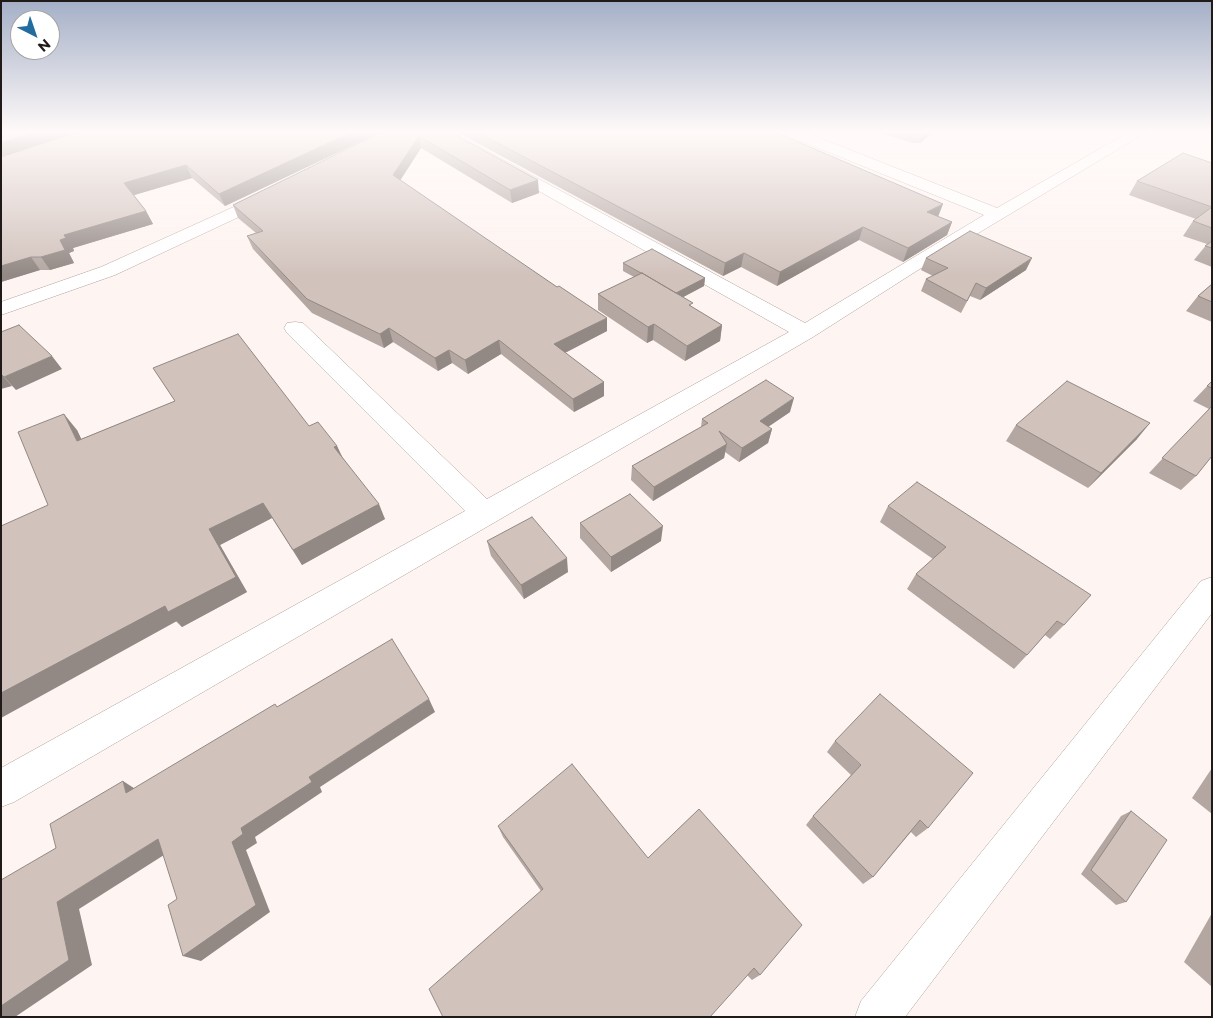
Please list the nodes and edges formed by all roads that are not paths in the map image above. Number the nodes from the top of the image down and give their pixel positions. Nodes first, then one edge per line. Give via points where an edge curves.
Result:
1 (527, 180) edge
2 (910, 180) edge
3 (1056, 180) edge
4 (283, 189) edge
5 (997, 214) junction
6 (1, 309) edge
7 (296, 328) dead end
8 (805, 332) junction
9 (485, 514) junction
10 (1212, 590) edge
11 (1, 789) edge
12 (877, 1017) edge

1 - 8 street
2 - 5 street
3 - 5 street
4 - 6 street via 108,271
5 - 8 street
7 - 9 street
8 - 9 street
9 - 11 street
10 - 12 street

